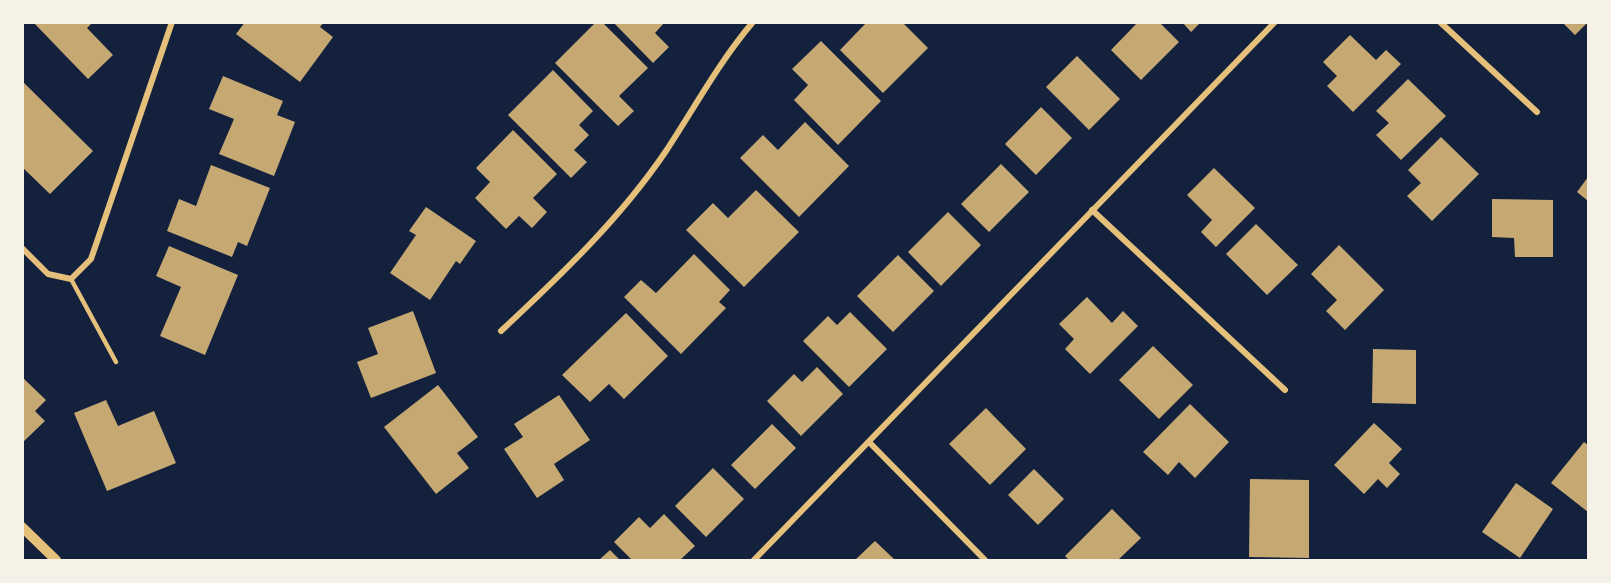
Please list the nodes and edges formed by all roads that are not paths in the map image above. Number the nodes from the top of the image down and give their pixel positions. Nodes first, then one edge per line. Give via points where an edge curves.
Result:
1 (172, 22) edge
2 (753, 22) edge
3 (1275, 22) edge
4 (1440, 22) edge
5 (1538, 112) dead end
6 (1092, 210) junction
7 (22, 248) edge
8 (71, 279) junction
9 (501, 331) dead end
10 (116, 362) dead end
11 (1285, 390) dead end
12 (869, 442) junction
13 (22, 527) edge
14 (56, 561) edge
15 (754, 561) edge
16 (985, 561) edge

1 - 8 street via 91,259
2 - 9 street via 731,47 666,150 603,232
3 - 6 street
4 - 5 street
6 - 11 street
6 - 12 street
7 - 8 street via 48,274
8 - 10 lane
12 - 15 street
12 - 16 street
13 - 14 street

